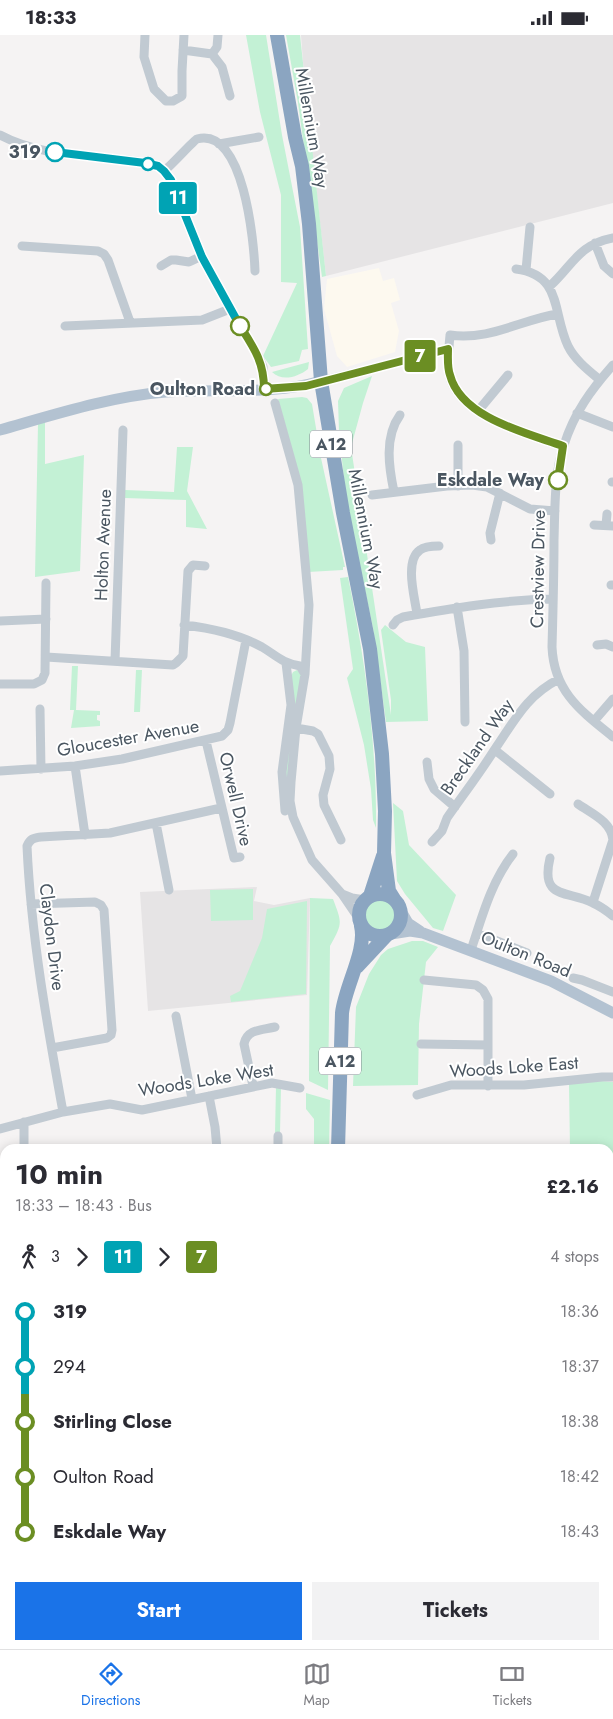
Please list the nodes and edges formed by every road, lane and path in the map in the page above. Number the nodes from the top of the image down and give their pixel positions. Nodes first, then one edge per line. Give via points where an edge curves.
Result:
1 (145, 35) edge
2 (184, 35) edge
3 (218, 35) edge
4 (277, 35) edge
5 (183, 50) junction
6 (212, 54) junction
7 (230, 96) dead end
8 (0, 135) edge
9 (259, 137) dead end
10 (219, 144) junction
11 (164, 171) junction
12 (530, 227) dead end
13 (613, 238) edge
14 (595, 243) junction
15 (22, 246) dead end
16 (202, 257) junction
17 (161, 266) dead end
18 (255, 271) dead end
19 (612, 277) edge
20 (550, 286) junction
21 (230, 309) junction
22 (557, 314) junction
23 (130, 322) junction
24 (65, 325) dead end
25 (448, 349) junction
26 (613, 365) edge
27 (508, 375) dead end
28 (600, 379) junction
29 (321, 381) junction
30 (264, 389) junction
31 (275, 403) dead end
32 (478, 411) junction
33 (578, 413) junction
34 (400, 415) dead end
35 (613, 427) edge
36 (123, 429) dead end
37 (0, 430) edge
38 (563, 446) junction
39 (455, 449) dead end
40 (458, 486) junction
41 (394, 492) junction
42 (500, 493) junction
43 (372, 495) dead end
44 (555, 511) junction
45 (607, 514) dead end
46 (594, 525) dead end
47 (610, 525) edge
48 (491, 540) dead end
49 (439, 546) dead end
50 (205, 566) dead end
51 (46, 583) dead end
52 (553, 599) junction
53 (457, 607) junction
54 (417, 614) junction
55 (46, 619) junction
56 (0, 621) edge
57 (184, 625) junction
58 (393, 625) dead end
59 (246, 640) junction
60 (46, 657) junction
61 (115, 661) junction
62 (286, 663) junction
63 (305, 674) junction
64 (559, 679) junction
65 (0, 684) edge
66 (613, 699) edge
67 (40, 709) dead end
68 (594, 721) junction
69 (465, 722) dead end
70 (296, 728) junction
71 (613, 737) edge
72 (206, 741) junction
73 (495, 750) junction
74 (427, 762) dead end
75 (76, 766) junction
76 (41, 769) junction
77 (0, 771) edge
78 (550, 794) dead end
79 (578, 804) dead end
80 (455, 807) junction
81 (221, 808) junction
82 (285, 811) dead end
83 (156, 823) junction
84 (85, 835) junction
85 (341, 841) dead end
86 (432, 843) dead end
87 (384, 853) junction
88 (513, 854) dead end
89 (240, 857) dead end
90 (550, 858) dead end
91 (169, 891) dead end
92 (342, 894) junction
93 (367, 898) junction
94 (593, 902) junction
95 (31, 904) junction
96 (398, 905) junction
97 (613, 916) edge
98 (360, 923) junction
99 (423, 933) junction
100 (477, 933) junction
101 (389, 935) junction
102 (524, 949) dead end
103 (471, 950) junction
104 (352, 974) junction
105 (579, 977) dead end
106 (424, 980) dead end
107 (613, 992) edge
108 (613, 1013) edge
109 (176, 1016) dead end
110 (275, 1027) dead end
111 (421, 1044) dead end
112 (488, 1045) junction
113 (52, 1048) junction
114 (613, 1077) edge
115 (253, 1086) junction
116 (488, 1086) junction
117 (300, 1088) dead end
118 (417, 1095) dead end
119 (209, 1096) junction
120 (192, 1099) junction
121 (63, 1112) junction
122 (24, 1122) junction
123 (0, 1129) edge
124 (278, 1135) dead end
125 (24, 1144) edge
126 (217, 1144) edge
127 (278, 1144) edge
128 (338, 1144) edge

1 - 5 street via 144,57 154,89 166,101 182,96
2 - 5 street
3 - 6 street via 217,47
4 - 29 highway, Millennium Way / A12 via 302,166
5 - 6 street
6 - 7 street via 222,67
8 - 11 street via 13,143 42,150 131,161 158,166
9 - 10 street
10 - 11 street via 204,138 194,141
10 - 18 street via 233,162 247,203
11 - 16 street via 171,180
12 - 20 street via 521,270 539,276
13 - 14 street
14 - 19 street
14 - 20 street via 581,251
15 - 23 street via 34,243 104,254
16 - 17 street via 189,262 176,259
16 - 21 street
20 - 22 street
21 - 23 street via 202,320
21 - 30 street via 258,355
22 - 25 street via 488,334 450,335
22 - 28 street via 573,355
23 - 24 street
25 - 29 street
25 - 32 street via 450,376 456,389
26 - 28 street, Crestview Drive
27 - 32 street
28 - 33 street, Crestview Drive
29 - 30 main road via 292,388
29 - 87 highway, Millennium Way / A12 via 370,649 382,754
30 - 37 main road via 165,392 104,403
31 - 63 street via 298,485 302,516 309,605
32 - 38 street via 513,429
33 - 35 street
33 - 38 street, Crestview Drive
34 - 41 street via 389,423 389,458
36 - 61 street, Holton Avenue
38 - 44 street, Crestview Drive
39 - 40 street
40 - 41 street
40 - 42 street via 487,487
41 - 43 street
42 - 44 street via 530,509
42 - 48 street
44 - 52 street, Crestview Drive
45 - 47 street
46 - 47 street
49 - 54 street via 428,543 414,556 411,568
50 - 57 street via 193,565 188,571
51 - 55 street
52 - 53 street
52 - 64 street, Crestview Drive via 553,657
53 - 54 street
53 - 69 street via 464,651
54 - 58 street via 403,617
55 - 56 street
55 - 60 street
57 - 59 street
57 - 61 street via 182,656 173,665
59 - 62 street
59 - 72 street, Gloucester Avenue via 228,730 222,736
60 - 61 street
60 - 65 street via 45,673 39,683
62 - 63 street via 300,666
62 - 82 street via 291,705 282,772
63 - 70 street
64 - 68 street, Crestview Drive via 573,702
64 - 73 street, Breckland Way via 534,695
66 - 68 street
67 - 76 street
68 - 71 street, Crestview Drive
70 - 85 street via 313,731 320,736 329,755 324,805
70 - 92 street via 290,801 293,817 312,861
72 - 75 street, Gloucester Avenue
72 - 81 street, Orwell Drive
73 - 78 street
73 - 80 street, Breckland Way
74 - 80 street via 434,789
75 - 76 street, Gloucester Avenue
75 - 84 street
76 - 77 street, Gloucester Avenue
79 - 94 street via 606,823 612,831 613,840
80 - 86 street, Breckland Way
81 - 83 street, Claydon Drive
81 - 89 street, Orwell Drive via 234,858
83 - 84 street, Claydon Drive
83 - 91 street
84 - 95 street, Claydon Drive via 41,837 29,841
87 - 93 highway, Millennium Way / A12
87 - 96 highway, Millennium Way / A12 via 389,891
88 - 100 street via 499,872
90 - 94 street via 543,869 550,886 557,892
92 - 93 street via 352,899
92 - 98 street
93 - 96 highway via 385,894
93 - 98 highway via 359,909
94 - 97 street
95 - 113 street, Claydon Drive
95 - 113 street via 95,902 104,910 111,1035 107,1039
96 - 99 main road, Oulton Road via 408,923
96 - 101 highway via 401,921
98 - 101 highway via 365,931 375,936
98 - 104 highway, A12 via 363,941
99 - 101 main road, Oulton Road via 403,931
99 - 103 main road, Oulton Road
100 - 102 street
100 - 103 street
101 - 104 highway, A12
103 - 108 main road, Oulton Road via 551,981
104 - 128 highway, A12 via 343,1002 340,1029
105 - 107 street
106 - 112 street via 476,985 483,990 488,999
109 - 120 street
110 - 115 street via 253,1031 245,1039
111 - 112 street
112 - 116 street
113 - 121 street, Claydon Drive
114 - 116 street, Woods Loke East
115 - 117 street, Woods Loke West via 272,1083
115 - 119 street, Woods Loke West
116 - 118 street, Woods Loke East via 451,1085
119 - 120 street, Woods Loke West
119 - 126 street
120 - 121 street, Woods Loke West via 142,1110 120,1101
121 - 122 street, Woods Loke West
122 - 123 street, Woods Loke West
122 - 125 street
124 - 127 street

